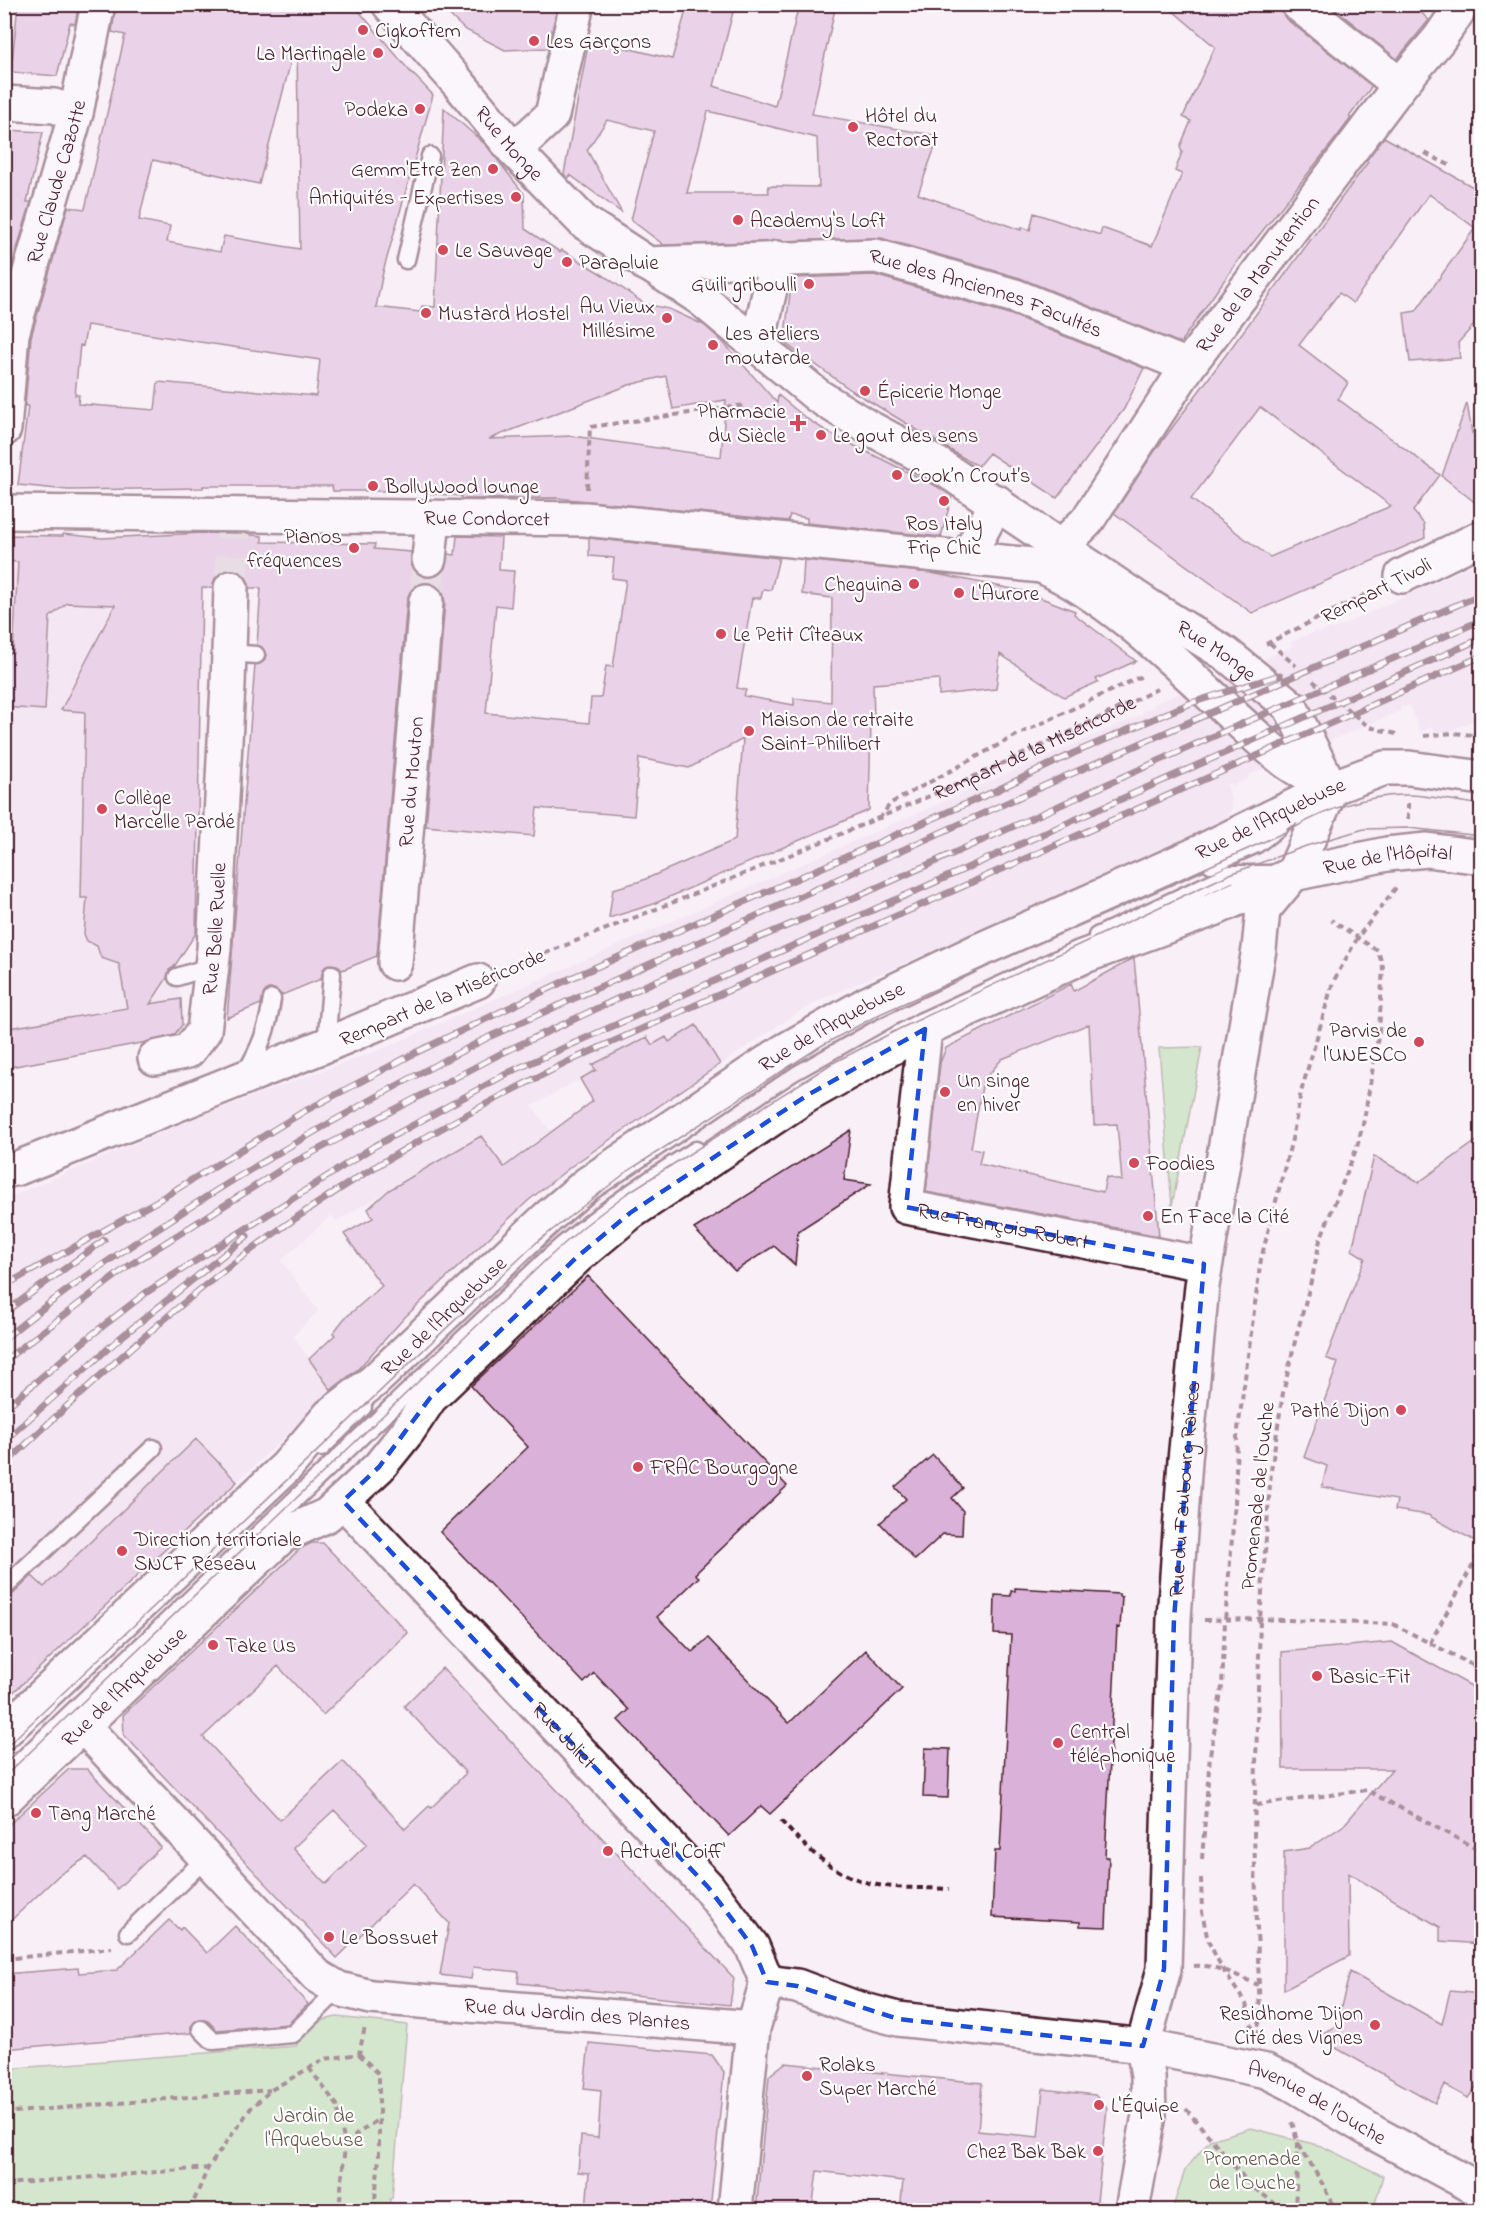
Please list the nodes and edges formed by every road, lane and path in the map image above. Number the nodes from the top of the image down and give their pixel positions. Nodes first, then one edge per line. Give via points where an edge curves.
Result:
1 (98, 4) edge
2 (388, 4) edge
3 (577, 4) edge
4 (1298, 4) edge
5 (1463, 4) edge
6 (1400, 85) junction
7 (4, 104) edge
8 (76, 113) junction
9 (513, 150) junction
10 (1425, 153) dead end
11 (430, 156) dead end
12 (1451, 166) dead end
13 (777, 258) junction
14 (406, 260) dead end
15 (646, 264) junction
16 (757, 346) junction
17 (1188, 366) junction
18 (746, 405) dead end
19 (4, 429) edge
20 (586, 494) dead end
21 (997, 502) junction
22 (4, 512) edge
23 (433, 518) junction
24 (1482, 537) edge
25 (1051, 556) junction
26 (967, 558) junction
27 (429, 559) tunnel mouth
28 (1402, 576) joint
29 (231, 588) tunnel mouth
30 (426, 602) tunnel mouth
31 (1163, 653) junction
32 (1189, 674) junction
33 (1403, 735) dead end
34 (1422, 736) dead end
35 (1482, 736) edge
36 (1482, 778) edge
37 (1331, 788) junction
38 (1408, 803) dead end
39 (1408, 819) dead end
40 (878, 820) junction
41 (1482, 857) edge
42 (1293, 874) junction
43 (1400, 883) dead end
44 (1331, 921) dead end
45 (1359, 937) junction
46 (391, 947) dead end
47 (1026, 947) dead end
48 (212, 966) junction
49 (973, 971) dead end
50 (332, 974) dead end
51 (177, 977) dead end
52 (478, 981) joint
53 (272, 999) dead end
54 (925, 1029) junction
55 (326, 1045) junction
56 (155, 1058) dead end
57 (241, 1079) junction
58 (4, 1170) edge
59 (1204, 1264) junction
60 (153, 1448) dead end
61 (343, 1501) junction
62 (1482, 1548) edge
63 (4, 1588) edge
64 (1174, 1618) junction
65 (1260, 1619) junction
66 (1225, 1621) junction
67 (1430, 1643) junction
68 (1482, 1670) edge
69 (83, 1726) junction
70 (4, 1732) edge
71 (4, 1749) edge
72 (4, 1777) edge
73 (4, 1800) edge
74 (1256, 1805) junction
75 (781, 1821) dead end
76 (1482, 1852) edge
77 (207, 1857) junction
78 (949, 1889) dead end
79 (128, 1933) joint
80 (4, 1959) edge
81 (1198, 1965) dead end
82 (1223, 1970) junction
83 (767, 1982) junction
84 (1258, 1985) junction
85 (339, 1989) junction
86 (371, 1997) junction
87 (753, 2028) junction
88 (201, 2029) dead end
89 (1143, 2046) junction
90 (359, 2054) junction
91 (309, 2068) junction
92 (271, 2090) junction
93 (1185, 2109) dead end
94 (1289, 2111) dead end
95 (4, 2113) edge
96 (379, 2119) junction
97 (1298, 2144) junction
98 (345, 2145) junction
99 (208, 2168) junction
100 (4, 2184) edge
101 (1482, 2191) edge
102 (190, 2211) edge
103 (339, 2211) edge
104 (374, 2211) edge
105 (735, 2211) edge
106 (1132, 2211) edge
107 (1284, 2211) edge
108 (1295, 2211) edge
109 (1335, 2211) edge

1 - 8 street, Rue Claude Cazotte
2 - 9 street, Rue Monge via 457,94
3 - 9 street via 552,115
4 - 6 street
5 - 6 street, Rue de la Manutention
6 - 17 street, Rue de la Manutention
7 - 8 street via 54,106
8 - 19 street, Rue Claude Cazotte via 12,334
9 - 15 street, Rue Monge via 584,222
10 - 12 path
11 - 14 lane
13 - 15 street
13 - 16 street
13 - 17 street, Rue des Anciennes Facultés via 876,256 1015,297
15 - 16 street, Rue Monge via 700,298
16 - 21 street, Rue Monge via 819,396
17 - 25 street, Rue de la Manutention via 1087,521
18 - 20 path via 590,427
21 - 25 street, Rue Monge
21 - 26 street
22 - 23 street, Rue Condorcet via 233,524
23 - 26 street, Rue Condorcet via 585,519
23 - 27 street
24 - 28 street, Rempart Tivoli
25 - 26 street, Rue Condorcet
25 - 31 street, Rue Monge via 1073,580
25 - 37 street, Rue Monge via 1150,607 1226,654 1290,706
28 - 33 path, Rempart Tivoli via 1270,643 1357,719 1369,727
29 - 48 street, Rue Belle Ruelle via 242,654
30 - 46 street, Rue du Mouton
31 - 32 street, Rue Monge
31 - 40 path, Rempart de la Miséricorde via 1150,672 994,747 891,803
32 - 37 street, Rue Monge via 1285,761
32 - 40 path, Rempart de la Miséricorde
34 - 35 path
36 - 37 street via 1385,768
37 - 42 street, Rue du Faubourg Raines
37 - 47 lane, Rue de l'Arquebuse via 1257,844
37 - 70 street, Rue de l'Arquebuse via 865,1005 784,1051 587,1184 374,1381 330,1415 287,1466
38 - 39 path, Rue de l'Hôpital
40 - 52 path, Rempart de la Miséricorde
41 - 42 street, Rue de l'Hôpital via 1426,850
42 - 54 street, Rue de l'Arquebuse via 1214,909 1082,957
42 - 59 street, Rue du Faubourg Raines via 1263,910
42 - 72 lane, Rue de l'Arquebuse via 1230,874 902,1028 831,1064 626,1194 548,1258
43 - 45 path
44 - 45 path, Promenade de l'Ouche
45 - 65 path, Promenade de l'Ouche via 1378,951 1383,967 1379,1032 1364,1119 1320,1240 1283,1393 1271,1472
45 - 66 path via 1333,982 1301,1092 1261,1259 1237,1437
48 - 51 lane
48 - 56 street, Rue Belle Ruelle via 204,1031 188,1051
49 - 71 lane, Rue de l'Arquebuse via 820,1046 628,1171 577,1209 537,1242
50 - 55 lane
52 - 55 street, Rempart de la Miséricorde
53 - 57 lane via 268,1025
54 - 59 street, Rue François Robert via 906,1207
54 - 61 street, Rue de l'Arquebuse via 806,1096 630,1213 578,1257 430,1398 379,1467
55 - 57 street, Rempart de la Miséricorde
57 - 58 street, Rempart de la Miséricorde
59 - 64 street, Rue du Faubourg Raines
60 - 63 lane
61 - 69 street, Rue de l'Arquebuse via 327,1515 282,1536
61 - 83 street, Rue Joliet via 708,1887 752,1946
62 - 67 path
64 - 66 path
64 - 89 street, Rue du Faubourg Raines via 1164,1969
65 - 66 path
65 - 67 path via 1394,1624
65 - 74 path, Promenade de l'Ouche
66 - 82 path via 1222,1687 1210,1755 1201,1869 1202,1912 1208,1941
67 - 68 path
69 - 73 street, Rue de l'Arquebuse
69 - 77 street, Rue du Jardin des Plantes
74 - 76 path via 1367,1790
74 - 84 path, Promenade de l'Ouche
75 - 78 path via 822,1861 861,1881
77 - 79 lane
77 - 85 street, Rue du Jardin des Plantes via 317,1976
79 - 80 path via 111,1949
81 - 82 path
82 - 84 path
82 - 84 path, Promenade de l'Ouche via 1246,2004 1255,2042 1260,2019
83 - 87 street
83 - 89 street via 797,1986 898,2019
85 - 86 street, Rue du Jardin des Plantes
85 - 88 lane via 293,2034 213,2041
86 - 87 street, Rue du Jardin des Plantes
86 - 90 path
87 - 105 street
89 - 101 street, Avenue de l'Ouche via 1249,2066 1276,2075
89 - 106 street, Rue du Faubourg Raines via 1149,2115
90 - 91 path via 325,2059
90 - 96 path via 379,2074
91 - 92 path
91 - 98 path via 337,2105
92 - 95 path
92 - 99 path via 251,2108
93 - 107 path via 1251,2186
94 - 97 path
96 - 98 path
96 - 104 path
97 - 108 path
97 - 109 path
98 - 103 path
99 - 100 path
99 - 102 path

